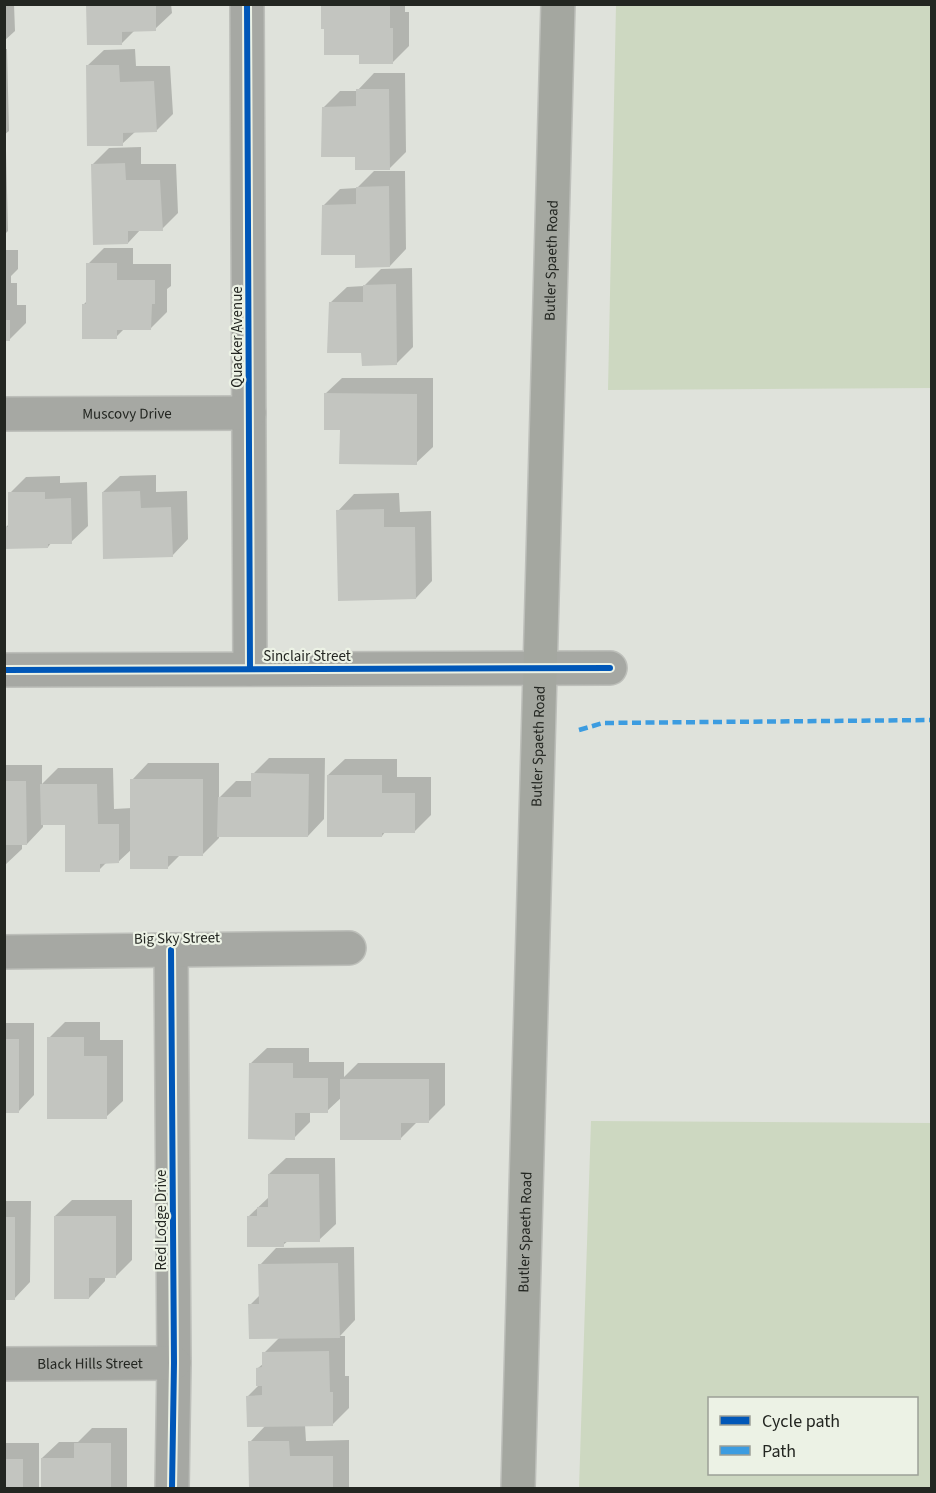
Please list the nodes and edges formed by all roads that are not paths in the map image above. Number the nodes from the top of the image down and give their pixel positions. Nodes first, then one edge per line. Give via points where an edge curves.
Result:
1 (247, 4) edge
2 (558, 4) edge
3 (249, 413) junction
4 (4, 414) edge
5 (540, 668) junction
6 (610, 668) dead end
7 (250, 669) junction
8 (4, 670) edge
9 (350, 948) dead end
10 (171, 950) junction
11 (4, 952) edge
12 (174, 1363) junction
13 (4, 1364) edge
14 (172, 1488) edge
15 (518, 1488) edge

1 - 3 street, Quacker Avenue
2 - 5 main road, Butler Spaeth Road
3 - 4 street, Muscovy Drive
3 - 7 street, Quacker Avenue
5 - 6 street, Sinclair Street
5 - 7 street, Sinclair Street
5 - 15 main road, Butler Spaeth Road
7 - 8 street, Sinclair Street
9 - 10 street, Big Sky Street
10 - 11 street, Big Sky Street
10 - 12 street, Red Lodge Drive
12 - 13 street, Black Hills Street
12 - 14 street, Red Lodge Drive

